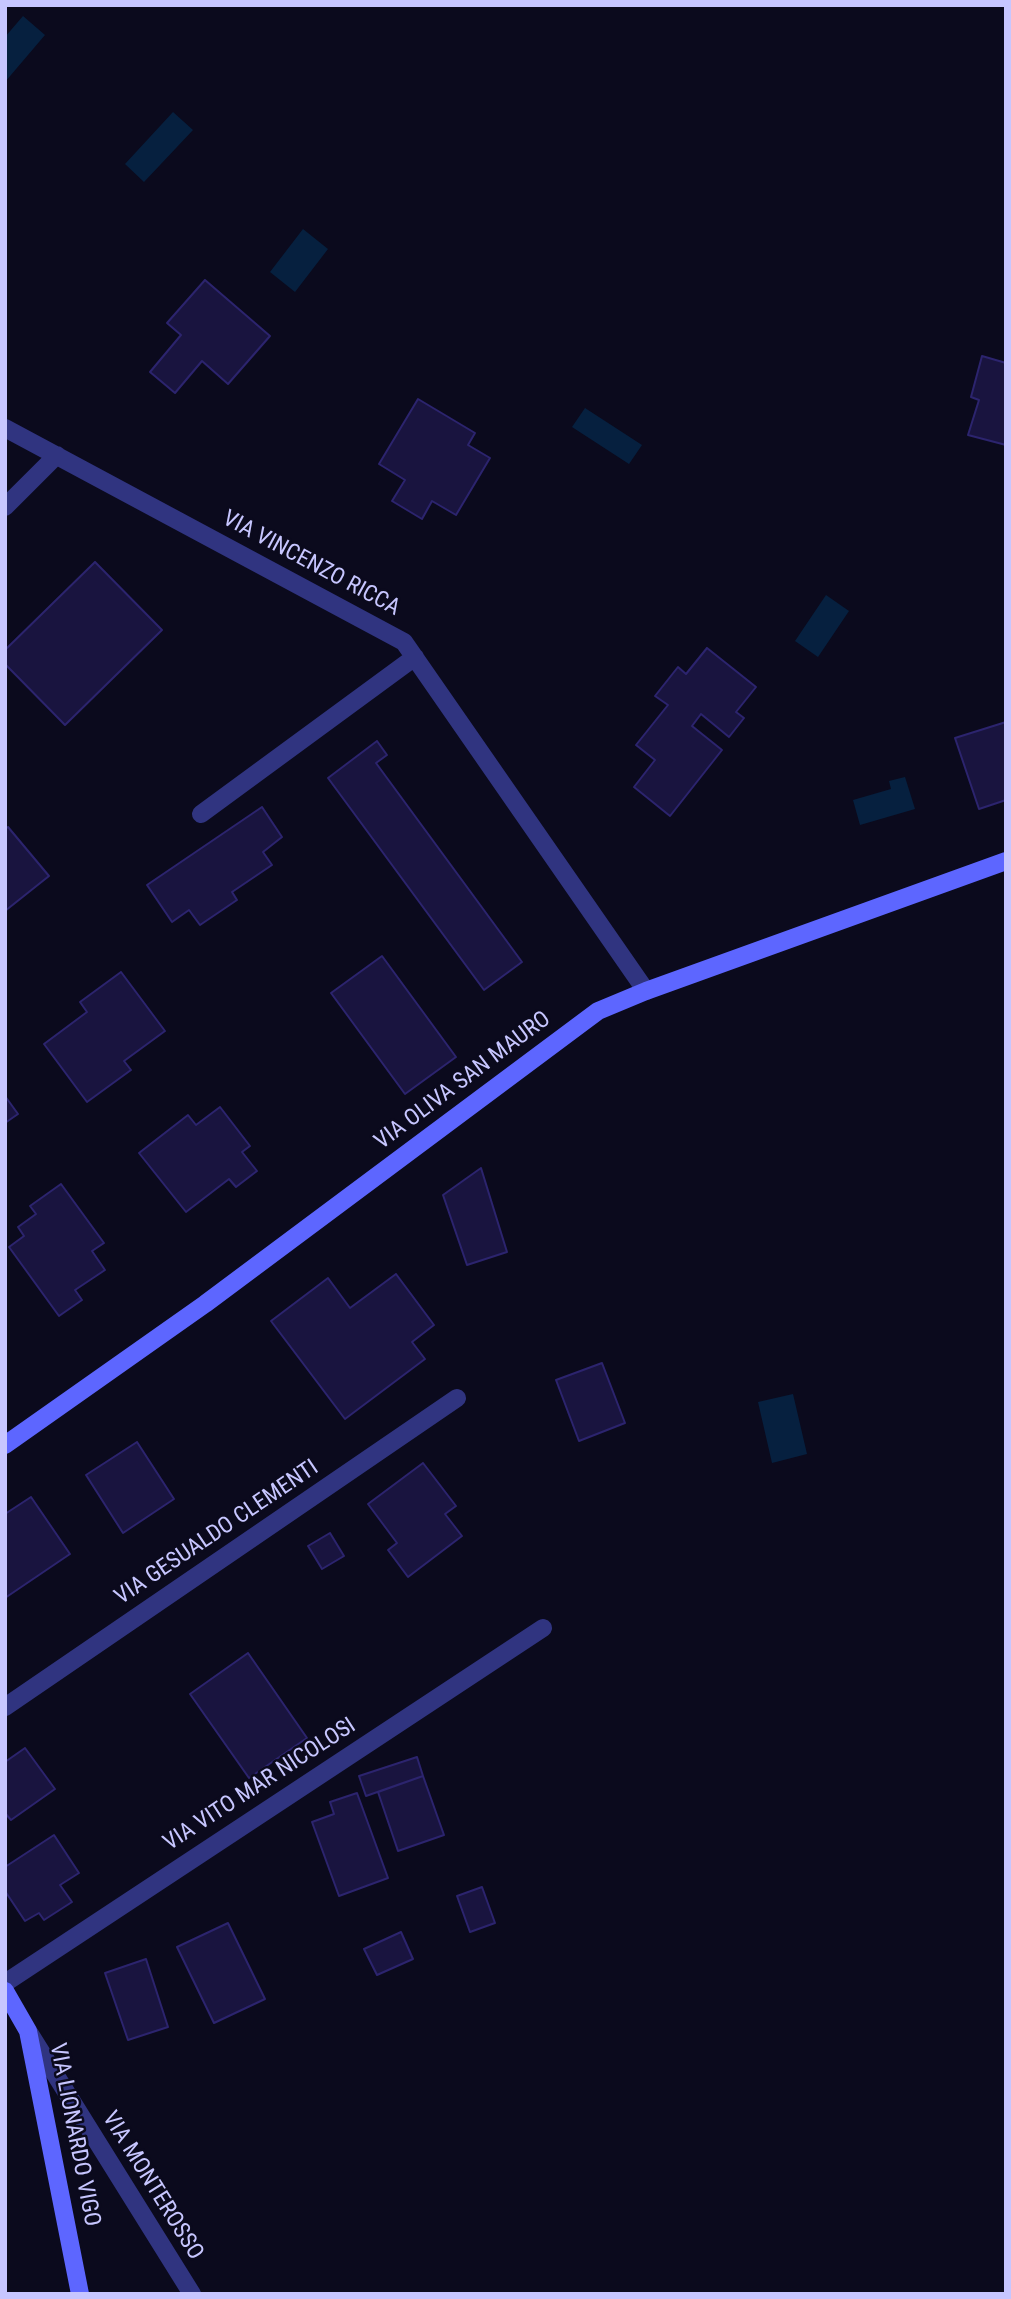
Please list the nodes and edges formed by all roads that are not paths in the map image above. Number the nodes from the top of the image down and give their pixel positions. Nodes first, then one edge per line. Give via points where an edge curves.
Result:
1 (5, 428) edge
2 (57, 455) junction
3 (5, 507) edge
4 (415, 657) junction
5 (201, 814) dead end
6 (1006, 861) edge
7 (646, 991) junction
8 (457, 1398) dead end
9 (5, 1445) edge
10 (542, 1628) dead end
11 (5, 1707) edge
12 (5, 1983) edge
13 (5, 1991) edge
14 (28, 2031) junction
15 (80, 2294) edge
16 (192, 2294) edge

1 - 2 street, VIA VINCENZO RICCA
2 - 3 street
2 - 4 street, VIA VINCENZO RICCA via 404,642
4 - 5 street
4 - 7 street, VIA VINCENZO RICCA
6 - 7 street, VIA OLIVA SAN MAURO
7 - 9 street, VIA OLIVA SAN MAURO via 598,1011 205,1304
8 - 11 street, VIA GESUALDO CLEMENTI
10 - 12 street, VIA VITO MAR NICOLOSI
13 - 14 street, VIA LIONARDO VIGO
14 - 15 street, VIA LIONARDO VIGO
14 - 16 street, VIA MONTEROSSO

